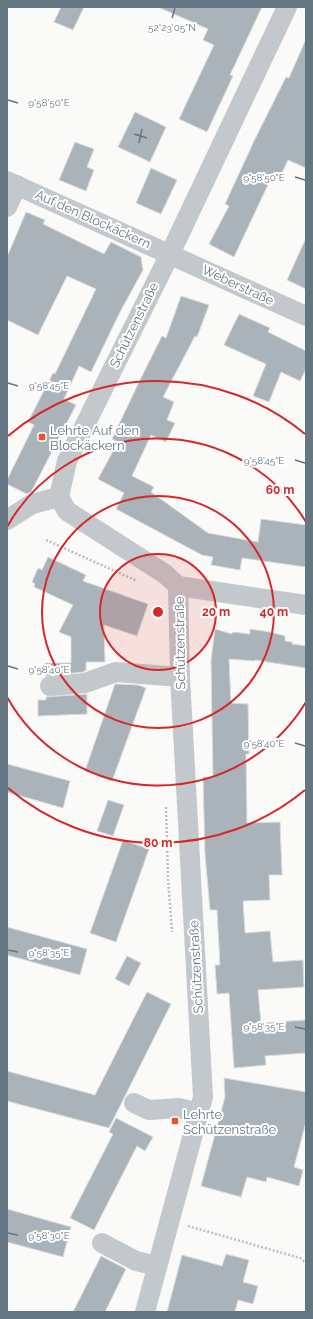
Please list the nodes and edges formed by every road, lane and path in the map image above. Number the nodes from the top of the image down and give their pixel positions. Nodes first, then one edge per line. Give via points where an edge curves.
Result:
1 (287, 7) edge
2 (12, 183) edge
3 (7, 207) edge
4 (170, 254) junction
5 (306, 316) edge
6 (59, 497) junction
7 (7, 520) edge
8 (46, 540) dead end
9 (144, 584) dead end
10 (178, 586) junction
11 (306, 605) edge
12 (180, 677) junction
13 (50, 686) dead end
14 (165, 800) dead end
15 (173, 933) dead end
16 (134, 1104) dead end
17 (199, 1113) junction
18 (170, 1220) junction
19 (102, 1243) dead end
20 (306, 1263) edge
21 (157, 1266) junction
22 (145, 1312) edge

1 - 4 street, Schützenstraße
2 - 3 street, Auf den Blockäckern
2 - 4 street, Auf den Blockäckern
4 - 5 street, Weberstraße
4 - 6 street, Schützenstraße via 67,461
6 - 7 street via 32,504
6 - 10 street, Schützenstraße via 67,512 165,574
8 - 9 path
10 - 11 street
10 - 12 street, Schützenstraße
12 - 13 street via 116,672 85,683
12 - 17 street, Schützenstraße via 203,1097
14 - 15 path
16 - 17 street via 148,1110 179,1108
17 - 18 street, Schützenstraße
18 - 20 path via 300,1258
18 - 21 street, Schützenstraße
19 - 21 street via 136,1261
21 - 22 street, Schützenstraße

